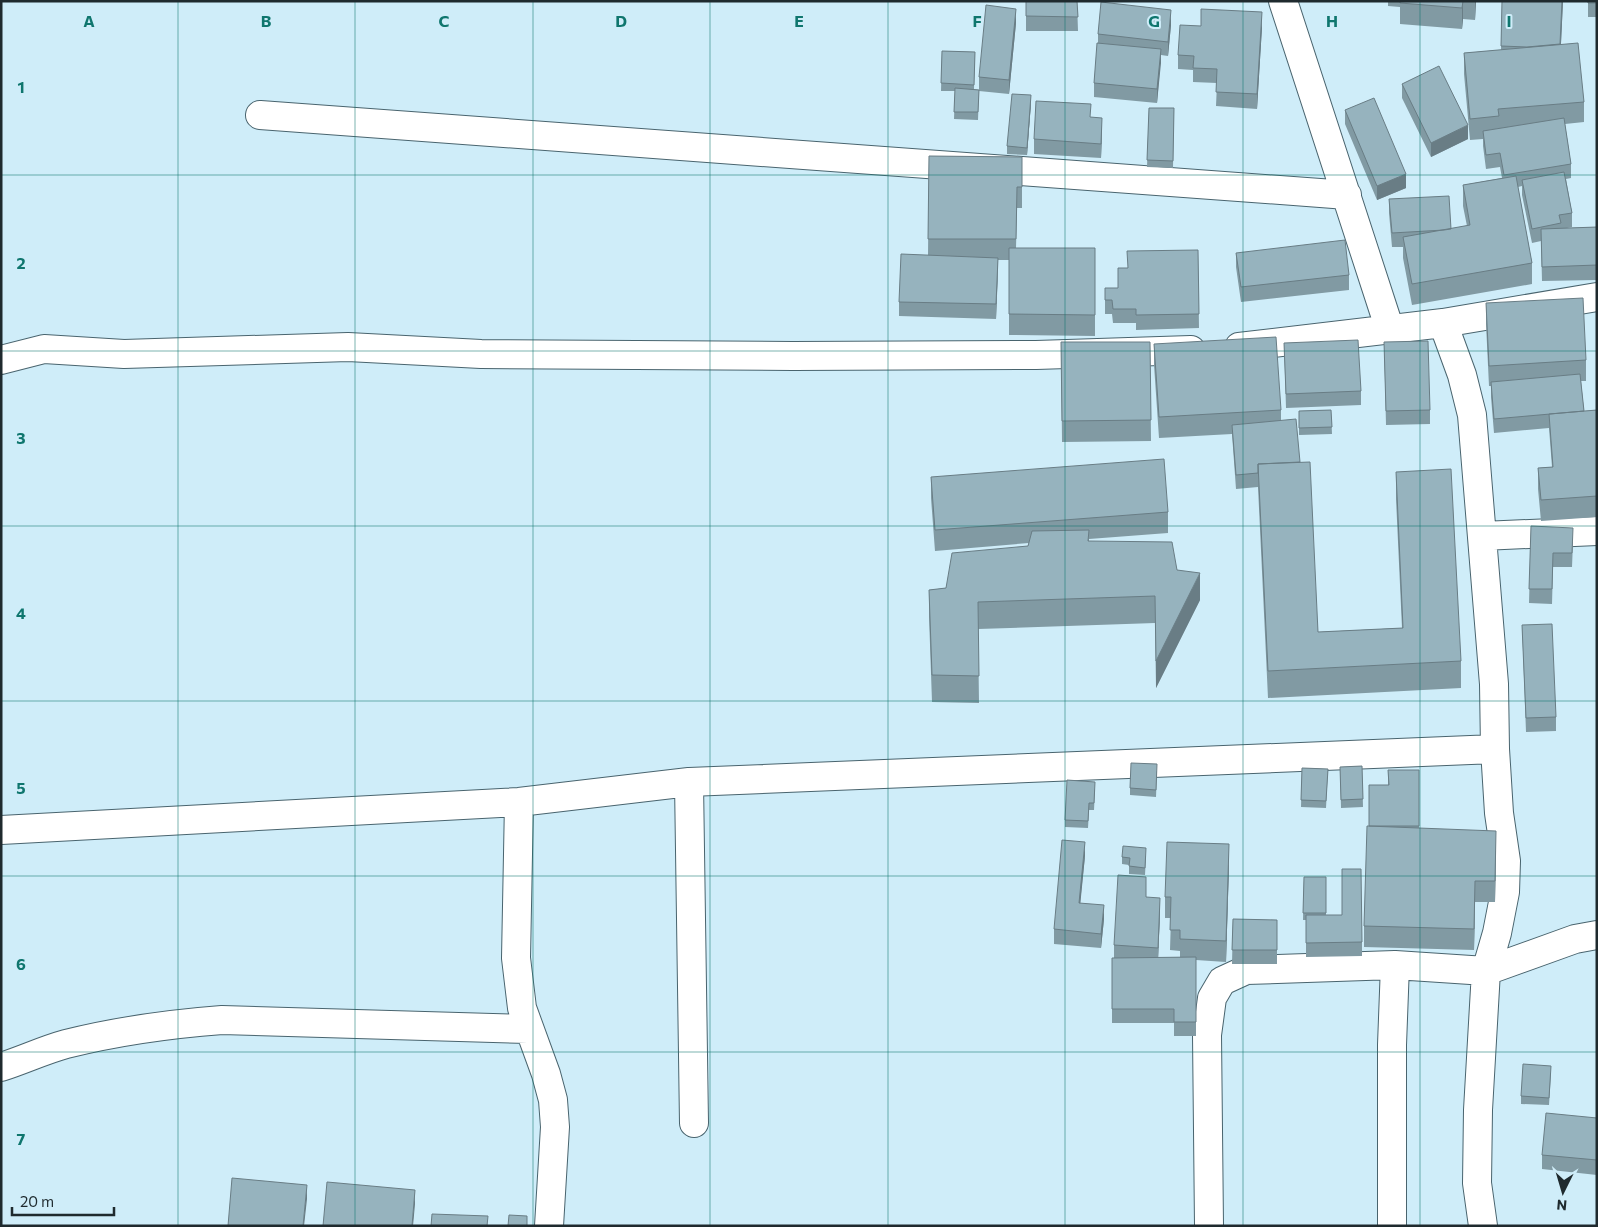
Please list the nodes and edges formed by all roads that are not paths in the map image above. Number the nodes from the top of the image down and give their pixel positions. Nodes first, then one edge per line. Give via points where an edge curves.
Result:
1 (1283, 1) edge
2 (260, 115) dead end
3 (1347, 196) junction
4 (1597, 298) edge
5 (1443, 323) junction
6 (1390, 330) junction
7 (1, 360) edge
8 (1597, 531) edge
9 (1482, 536) junction
10 (1495, 750) junction
11 (689, 782) junction
12 (519, 802) junction
13 (1, 830) edge
14 (1597, 935) edge
15 (1395, 965) junction
16 (1486, 971) junction
17 (528, 1029) junction
18 (1, 1067) edge
19 (694, 1123) dead end
20 (549, 1226) edge
21 (1209, 1226) edge
22 (1392, 1226) edge
23 (1483, 1226) edge

1 - 3 street
2 - 3 street
3 - 6 street
4 - 5 street
5 - 6 street
5 - 9 street via 1472,415
6 - 7 street via 1227,349 1036,355 490,354 348,347 124,354 44,349
8 - 9 street
9 - 10 street via 1494,684
10 - 11 street
10 - 16 street via 1506,861 1505,892
11 - 12 street
11 - 19 street
12 - 13 street
12 - 17 street via 516,958
14 - 16 street via 1575,939
15 - 16 street
15 - 21 street via 1246,970 1222,981 1212,998 1207,1035
15 - 22 street
16 - 23 street via 1477,1183
17 - 18 street via 222,1020 125,1031 65,1045
17 - 20 street via 546,1074 556,1127

